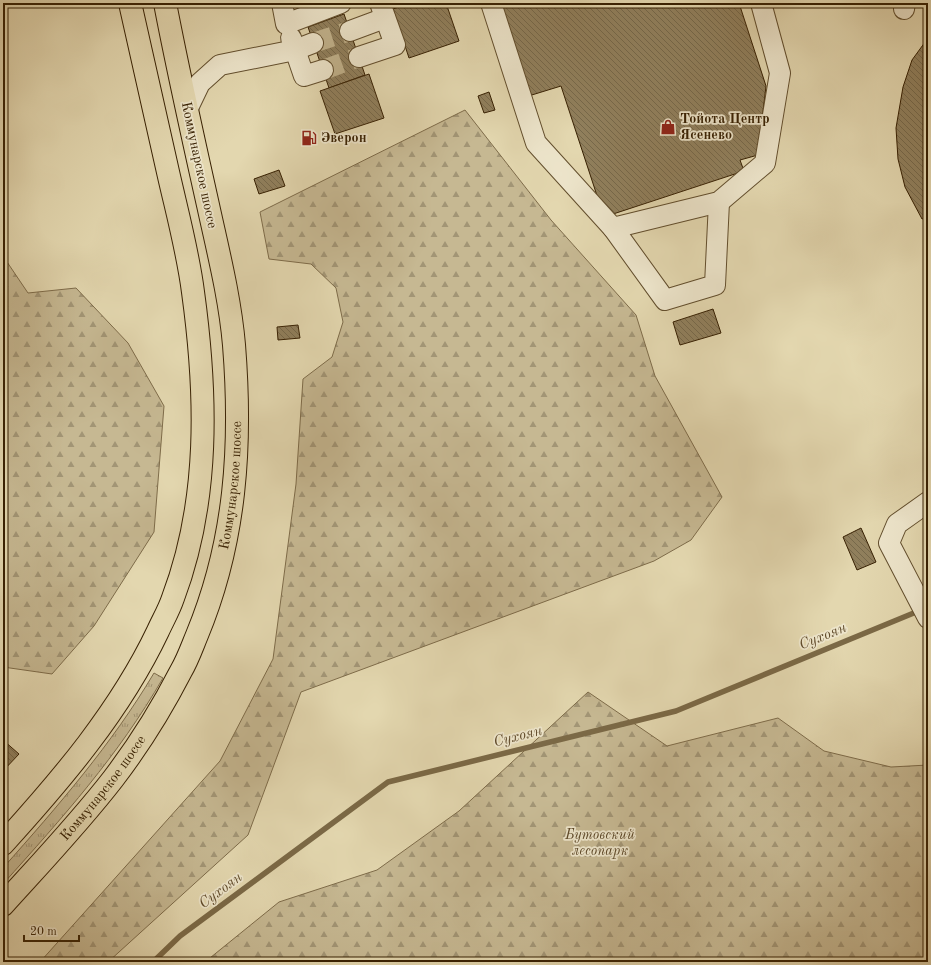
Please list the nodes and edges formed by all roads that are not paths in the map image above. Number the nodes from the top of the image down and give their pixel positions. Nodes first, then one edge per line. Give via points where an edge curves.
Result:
1 (130, 3) edge
2 (165, 3) edge
3 (176, 3) edge
4 (282, 3) edge
5 (341, 3) edge
6 (491, 3) edge
7 (761, 3) edge
8 (382, 11) edge
9 (286, 24) junction
10 (350, 31) tunnel mouth
11 (314, 43) tunnel mouth
12 (295, 50) junction
13 (359, 57) tunnel mouth
14 (322, 70) tunnel mouth
15 (179, 76) junction
16 (187, 110) junction
17 (719, 202) junction
18 (613, 228) junction
19 (928, 502) edge
20 (928, 618) edge
21 (3, 844) edge
22 (3, 904) edge

1 - 21 main road via 193,290 204,413 197,505 190,545 173,599 149,651 120,700 78,756
2 - 15 main road, Коммунарское шоссе
3 - 15 lane
4 - 9 lane
5 - 9 lane
6 - 18 lane via 536,144
7 - 17 lane via 780,73 765,162
8 - 10 lane
8 - 13 lane via 395,45
9 - 12 lane
11 - 12 lane
12 - 14 lane via 304,76
12 - 16 lane via 220,64 200,83
15 - 16 main road, Коммунарское шоссе
16 - 22 main road, Коммунарское шоссе via 226,286 234,344 236,466 224,554 206,613 183,669 150,725 113,779
17 - 18 lane
17 - 18 lane via 715,285 665,300
19 - 20 lane via 897,524 889,543

